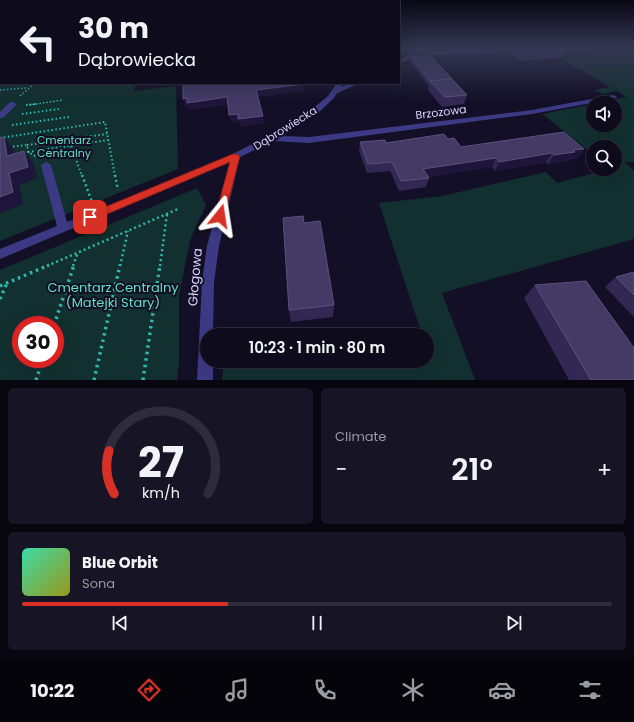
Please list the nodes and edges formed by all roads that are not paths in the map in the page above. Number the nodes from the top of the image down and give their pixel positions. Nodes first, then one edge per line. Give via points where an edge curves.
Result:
1 (352, 84) edge
2 (339, 87) edge
3 (586, 102) edge
4 (11, 106) road end
5 (0, 116) edge
6 (271, 138) junction
7 (236, 156) junction
8 (46, 165) road end
9 (62, 228) junction
10 (0, 254) edge
11 (205, 380) edge

1 - 2 street
2 - 6 street, Dąbrowiecka via 316,110
3 - 6 street, Brzozowa via 532,112 309,140
4 - 5 street
6 - 7 street, Dąbrowiecka
7 - 9 street, Dąbrowiecka
7 - 11 street, Głogowa via 212,246 208,282
8 - 9 street
9 - 10 street, Dąbrowiecka

